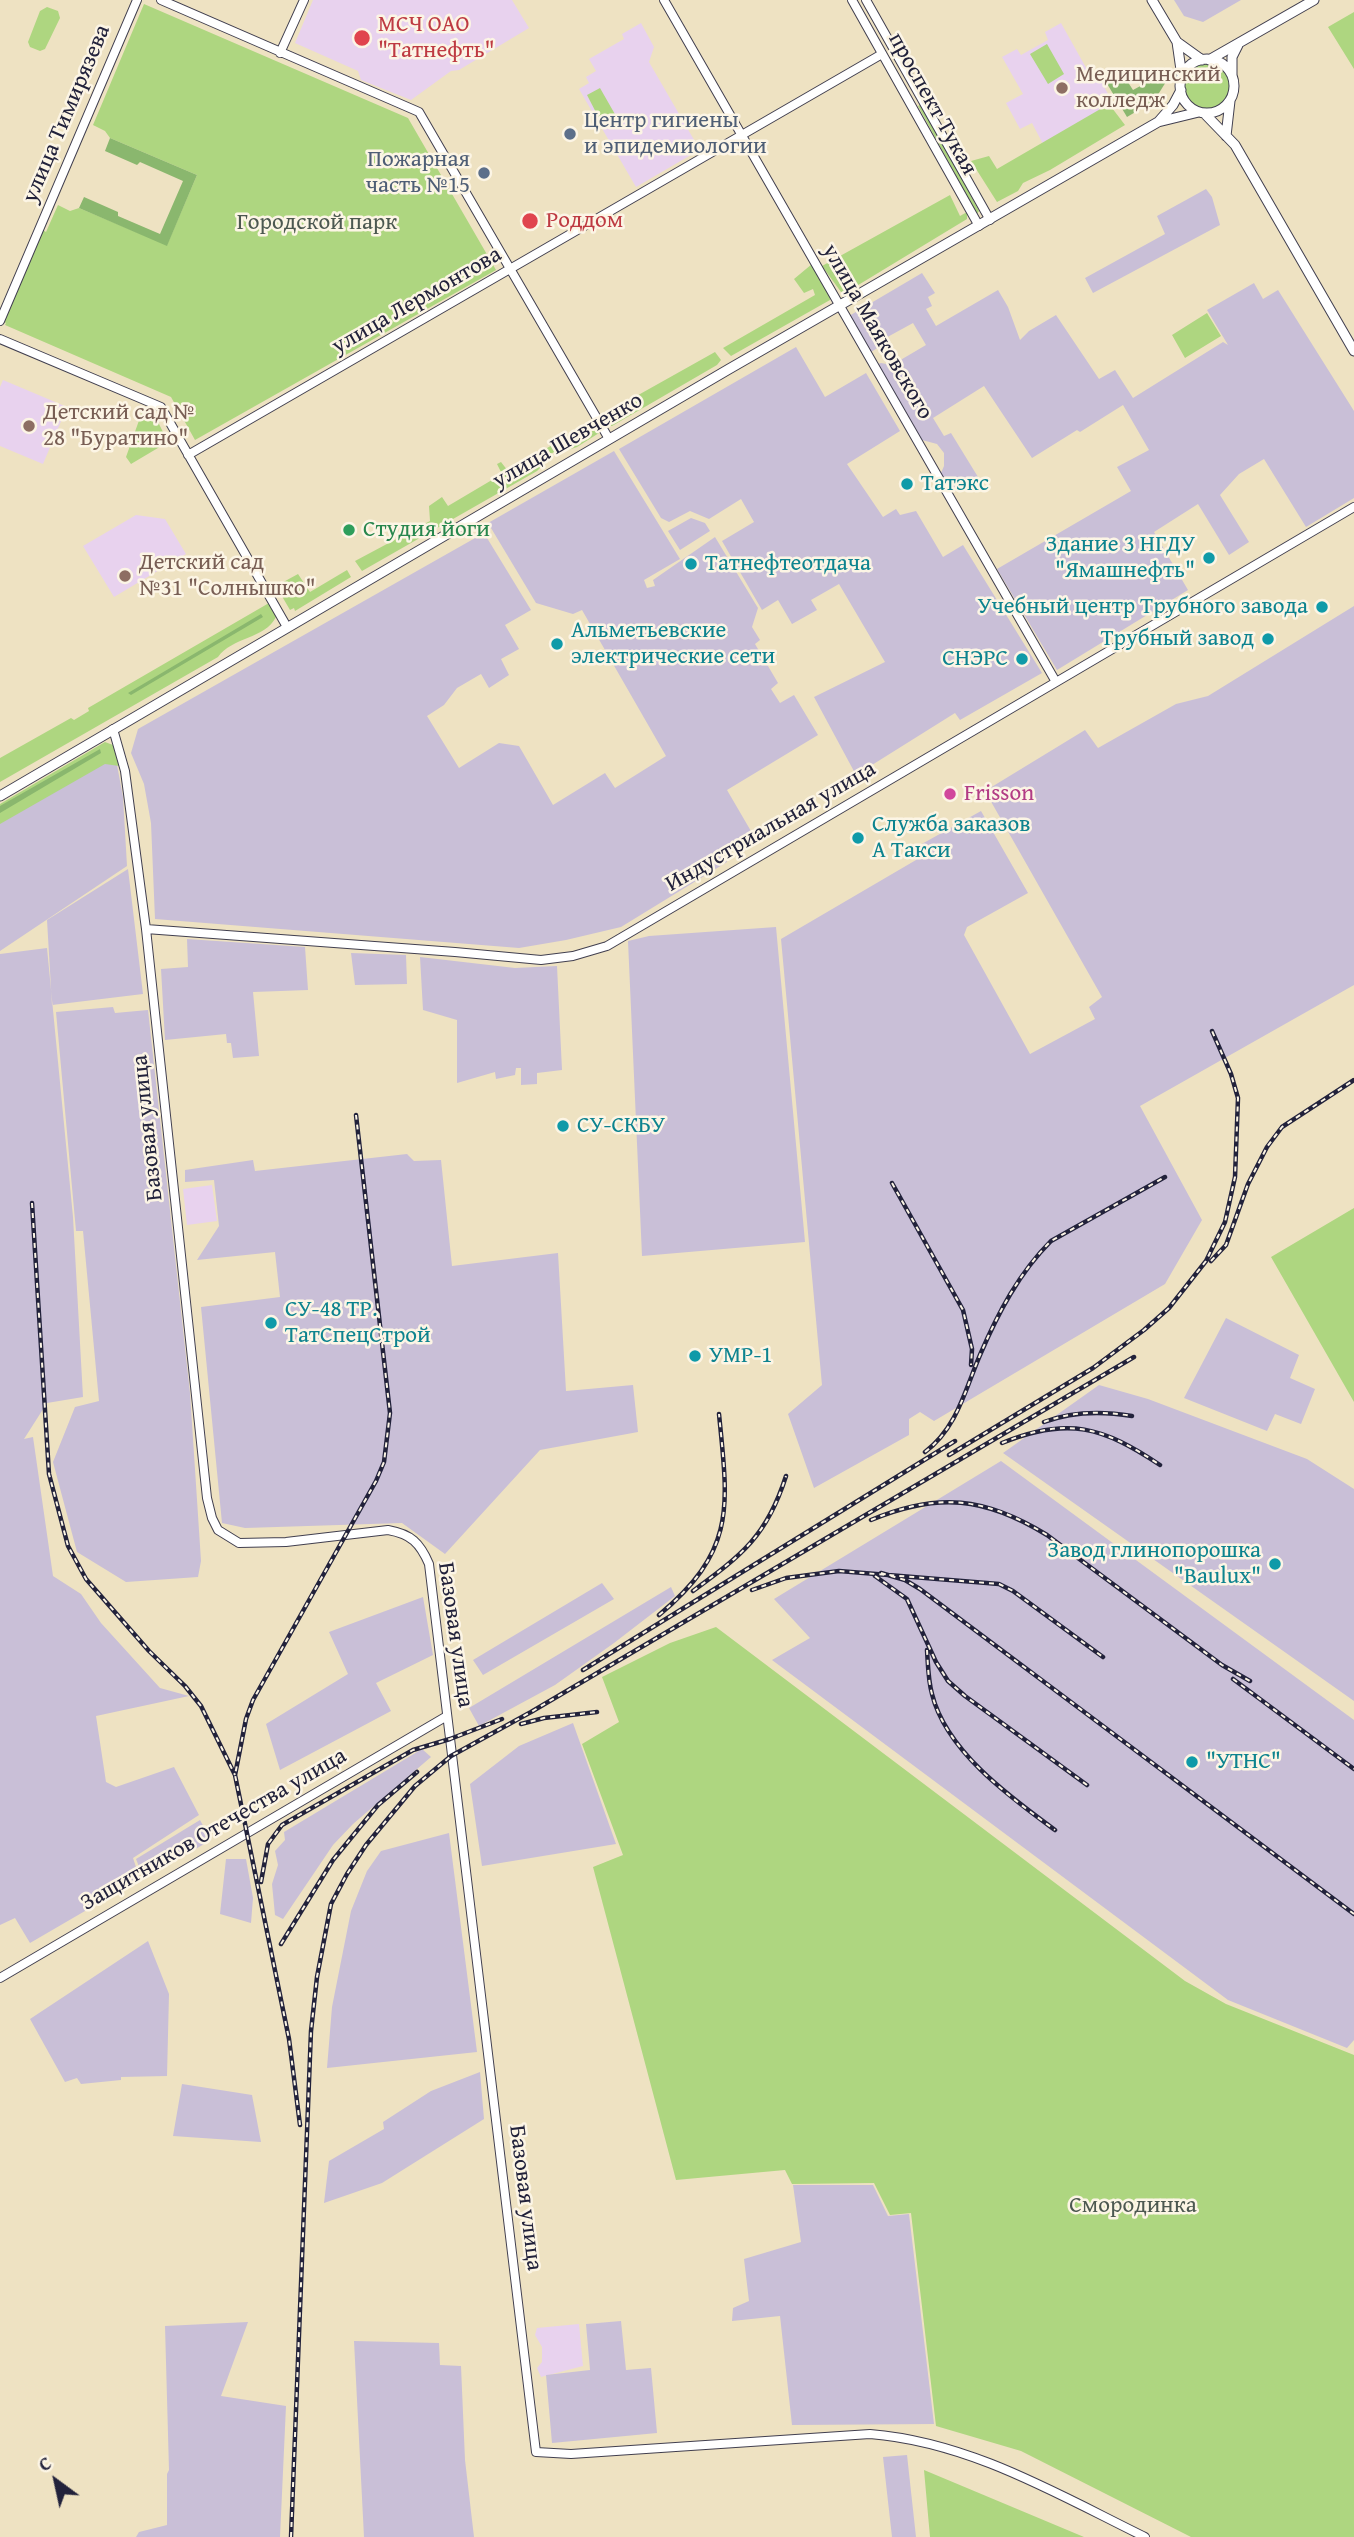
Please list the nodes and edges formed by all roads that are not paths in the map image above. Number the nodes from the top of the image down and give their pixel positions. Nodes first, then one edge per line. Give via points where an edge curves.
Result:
1 (137, 0) edge
2 (161, 0) edge
3 (304, 0) edge
4 (664, 0) edge
5 (852, 0) edge
6 (866, 0) edge
7 (1152, 0) edge
8 (1314, 0) edge
9 (1177, 42) junction
10 (1240, 43) junction
11 (280, 53) junction
12 (883, 54) junction
13 (1205, 60) junction
14 (1232, 77) junction
15 (1182, 78) junction
16 (1181, 89) junction
17 (922, 99) junction
18 (1230, 101) junction
19 (912, 106) junction
20 (1201, 113) junction
21 (1158, 122) junction
22 (743, 135) junction
23 (1226, 136) junction
24 (990, 220) junction
25 (979, 226) junction
26 (511, 270) junction
27 (840, 306) junction
28 (0, 321) edge
29 (0, 339) edge
30 (1354, 351) edge
31 (609, 439) junction
32 (188, 455) junction
33 (1354, 507) edge
34 (287, 627) junction
35 (1056, 682) junction
36 (113, 729) junction
37 (0, 796) edge
38 (146, 929) junction
39 (447, 1716) junction
40 (0, 1978) edge
41 (1145, 2537) edge

1 - 28 street, улица Тимирязева
2 - 11 street
3 - 11 street
4 - 22 street, улица Маяковского
5 - 12 street, проспект Тукая
6 - 17 street, проспект Тукая
7 - 9 main road
8 - 10 main road
9 - 13 main road
9 - 15 main road
10 - 13 main road
10 - 14 main road via 1232,57
11 - 26 street via 419,112
12 - 19 street, проспект Тукая
12 - 22 street, улица Лермонтова
13 - 14 main road via 1221,63
13 - 15 main road via 1189,66
14 - 18 main road
15 - 16 main road
16 - 20 main road via 1186,103
16 - 21 main road
17 - 19 street
17 - 24 street, проспект Тукая
18 - 20 main road via 1218,111
18 - 23 main road
19 - 25 street, проспект Тукая
20 - 21 main road
20 - 23 main road
21 - 24 main road, улица Шевченко
22 - 26 street, улица Лермонтова
22 - 27 street, улица Маяковского
23 - 30 main road
24 - 25 main road, улица Шевченко
25 - 27 main road, улица Шевченко
26 - 31 street
26 - 32 street, улица Лермонтова
27 - 31 main road, улица Шевченко
27 - 35 street, улица Маяковского
29 - 32 street via 161,407
31 - 34 main road, улица Шевченко
32 - 34 street
33 - 35 street, Индустриальная улица
34 - 36 main road, улица Шевченко
35 - 38 street, Индустриальная улица via 607,946 573,956 541,960
36 - 37 main road, улица Шевченко
36 - 38 street, Базовая улица via 125,774
38 - 39 street, Базовая улица via 212,1518 218,1530 239,1543 388,1531 411,1537 429,1564
39 - 40 street, Защитников Отечества улица
39 - 41 street, Базовая улица via 537,2452 571,2454 893,2436 991,2462

